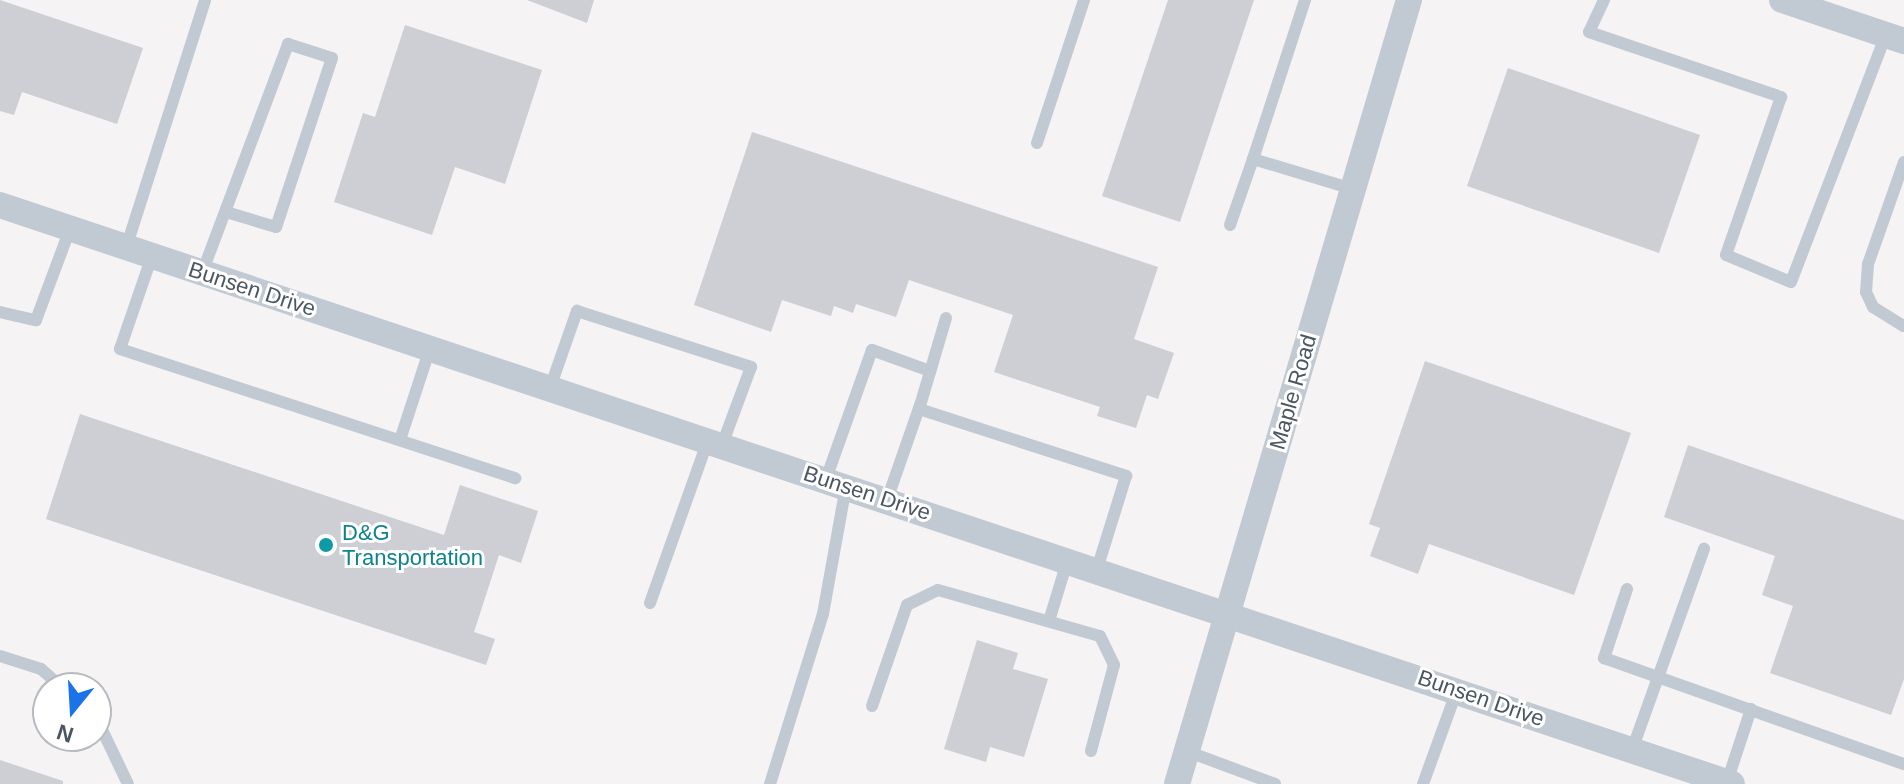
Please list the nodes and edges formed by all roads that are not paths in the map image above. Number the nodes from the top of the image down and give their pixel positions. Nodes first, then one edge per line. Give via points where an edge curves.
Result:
1 (205, 0) edge
2 (1084, 0) edge
3 (1305, 0) edge
4 (1409, 0) edge
5 (1604, 0) edge
6 (1782, 0) edge
7 (1895, 38) edge
8 (1037, 143) dead end
9 (1253, 159) junction
10 (1904, 162) edge
11 (1353, 189) junction
12 (0, 205) edge
13 (226, 212) junction
14 (1230, 225) dead end
15 (70, 229) junction
16 (126, 248) junction
17 (152, 256) junction
18 (202, 273) junction
19 (0, 312) edge
20 (946, 318) dead end
21 (1904, 326) edge
22 (430, 348) junction
23 (930, 371) junction
24 (550, 388) junction
25 (920, 405) junction
26 (400, 440) junction
27 (715, 442) junction
28 (515, 478) dead end
29 (836, 483) junction
30 (887, 500) junction
31 (1704, 549) dead end
32 (1068, 559) junction
33 (1097, 569) junction
34 (1627, 589) dead end
35 (650, 603) dead end
36 (1228, 612) junction
37 (1049, 621) junction
38 (0, 656) edge
39 (44, 672) edge
40 (1659, 680) junction
41 (1457, 690) junction
42 (872, 706) dead end
43 (1751, 709) junction
44 (112, 750) edge
45 (1632, 750) junction
46 (1091, 751) dead end
47 (1186, 751) junction
48 (1904, 764) edge
49 (1696, 778) edge
50 (1730, 783) edge
51 (128, 784) edge
52 (770, 784) edge
53 (1177, 784) edge
54 (1275, 784) edge
55 (1423, 784) edge

1 - 16 lane
2 - 8 lane
3 - 9 lane
4 - 11 street, Maple Road
5 - 7 lane via 1589,32 1781,97 1726,255 1791,282
6 - 7 street
9 - 11 lane
9 - 14 lane
10 - 21 lane via 1866,292 1873,307
11 - 36 street, Maple Road
12 - 15 street, Bunsen Drive
13 - 13 lane via 288,44 332,58 276,227
13 - 18 lane
15 - 16 street, Bunsen Drive
15 - 19 lane via 36,320
16 - 17 street, Bunsen Drive
17 - 18 street, Bunsen Drive
17 - 26 lane via 120,349
18 - 22 street, Bunsen Drive
20 - 23 lane
22 - 24 street, Bunsen Drive
22 - 26 lane
23 - 25 lane
23 - 29 lane via 872,350
24 - 27 street, Bunsen Drive
24 - 27 lane via 577,311 751,367
25 - 30 lane
25 - 33 lane via 1126,476
26 - 28 lane
27 - 29 street, Bunsen Drive
27 - 35 lane
29 - 30 street, Bunsen Drive
29 - 52 lane via 823,614
30 - 32 street, Bunsen Drive
31 - 40 lane
32 - 33 street, Bunsen Drive
32 - 37 lane
33 - 36 street, Bunsen Drive
34 - 40 lane via 1604,658
36 - 41 street, Bunsen Drive
36 - 47 street, Maple Road
37 - 42 lane via 938,590 921,593 907,605
37 - 46 lane via 1100,636 1111,649 1114,665
38 - 39 lane
40 - 43 lane
40 - 45 lane
41 - 45 street, Bunsen Drive
41 - 55 lane
43 - 48 lane
43 - 50 lane
44 - 51 lane
45 - 49 street, Bunsen Drive
47 - 53 street, Maple Road
47 - 54 lane
49 - 50 street, Bunsen Drive

